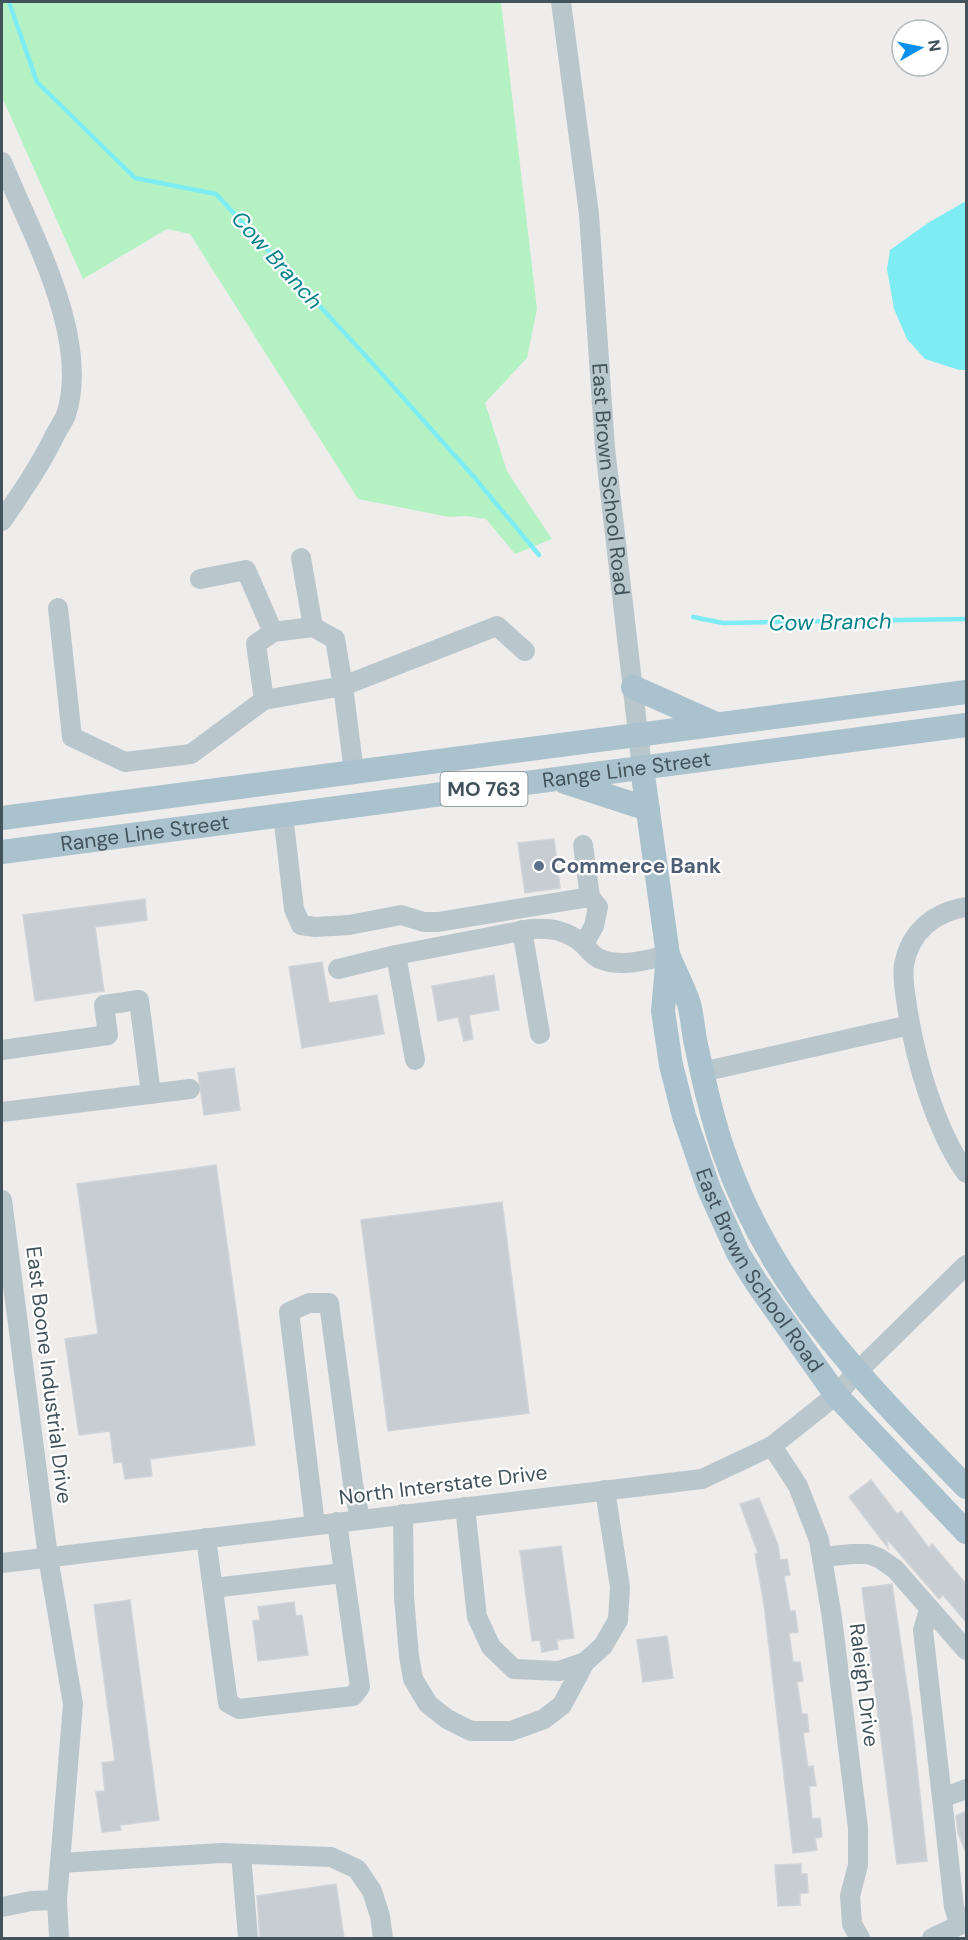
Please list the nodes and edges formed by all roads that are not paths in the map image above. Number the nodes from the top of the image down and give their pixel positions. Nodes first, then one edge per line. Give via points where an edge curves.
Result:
1 (561, 2) edge
2 (2, 162) edge
3 (2, 521) edge
4 (301, 558) dead end
5 (200, 579) dead end
6 (58, 608) dead end
7 (313, 627) junction
8 (273, 632) junction
9 (525, 651) dead end
10 (343, 686) junction
11 (633, 687) junction
12 (966, 692) edge
13 (264, 700) junction
14 (716, 724) junction
15 (966, 725) edge
16 (639, 734) junction
17 (642, 768) junction
18 (354, 772) junction
19 (557, 779) junction
20 (99, 805) junction
21 (648, 809) junction
22 (283, 815) junction
23 (2, 818) edge
24 (2, 834) edge
25 (583, 845) dead end
26 (2, 852) edge
27 (590, 897) junction
28 (966, 907) edge
29 (522, 930) junction
30 (584, 944) junction
31 (396, 955) junction
32 (668, 955) junction
33 (338, 969) dead end
34 (910, 1025) junction
35 (540, 1034) dead end
36 (2, 1050) edge
37 (415, 1060) dead end
38 (702, 1072) junction
39 (190, 1089) dead end
40 (151, 1094) junction
41 (2, 1112) edge
42 (966, 1173) edge
43 (2, 1200) edge
44 (966, 1266) edge
45 (856, 1372) junction
46 (836, 1395) junction
47 (772, 1446) junction
48 (966, 1487) edge
49 (605, 1490) junction
50 (465, 1507) junction
51 (403, 1514) junction
52 (360, 1520) junction
53 (337, 1522) junction
54 (315, 1525) junction
55 (966, 1532) edge
56 (206, 1538) junction
57 (48, 1557) junction
58 (822, 1557) junction
59 (2, 1563) edge
60 (343, 1573) junction
61 (213, 1588) junction
62 (929, 1610) junction
63 (966, 1650) edge
64 (585, 1662) junction
65 (966, 1789) edge
66 (942, 1798) junction
67 (241, 1854) junction
68 (60, 1863) junction
69 (57, 1900) junction
70 (2, 1907) edge
71 (963, 1923) edge
72 (59, 1938) edge
73 (248, 1938) edge
74 (383, 1938) edge
75 (860, 1938) edge
76 (932, 1938) edge

1 - 11 street, East Brown School Road via 589,214 605,448
2 - 3 street via 49,272 69,336 72,375 66,415 43,459
4 - 7 street
5 - 8 street via 246,570
6 - 13 street via 72,737 125,762 191,754
7 - 8 street
7 - 10 street via 335,639
8 - 13 street via 256,644
9 - 10 street via 497,626
10 - 13 street
10 - 18 street
11 - 14 main road
11 - 16 street, East Brown School Road
12 - 14 main road, Range Line Street / MO 763
14 - 16 main road, Range Line Street / MO 763
15 - 17 main road, Range Line Street / MO 763
16 - 17 street, East Brown School Road
16 - 18 main road, Range Line Street / MO 763
17 - 19 main road, Range Line Street / MO 763
17 - 21 main road, East Brown School Road
18 - 20 main road, Range Line Street / MO 763
19 - 21 main road
19 - 22 main road, Range Line Street / MO 763
20 - 23 main road, Range Line Street / MO 763
20 - 24 main road
21 - 32 main road, East Brown School Road
22 - 26 main road, Range Line Street / MO 763
22 - 27 street via 294,909 302,925 349,925 401,915 438,922
25 - 27 street
27 - 30 street via 598,907
28 - 34 street via 947,910 925,925 909,949 904,985
29 - 30 street via 553,928
29 - 31 street
29 - 35 street
30 - 32 street via 597,958 610,962 627,964
31 - 33 street
31 - 37 street
32 - 38 main road, East Brown School Road via 688,1004
32 - 46 main road, East Brown School Road via 663,1011 671,1065 709,1189 756,1282
34 - 38 street
34 - 42 street via 936,1113
36 - 40 street via 108,1035 104,1005 139,1000
38 - 45 main road, East Brown School Road via 722,1149 760,1238 796,1295
39 - 40 street
40 - 41 street
43 - 57 street, East Boone Industrial Drive
44 - 45 street, North Interstate Drive
45 - 46 street, North Interstate Drive
45 - 48 main road, East Brown School Road
46 - 47 street, North Interstate Drive
46 - 55 main road, East Brown School Road
47 - 49 street, North Interstate Drive via 702,1479
47 - 58 street, Raleigh Drive via 798,1486
49 - 50 street, North Interstate Drive
49 - 64 street via 620,1587 618,1620 603,1646
50 - 51 street, North Interstate Drive
50 - 64 street via 477,1617 491,1647 514,1669 559,1671
51 - 52 street, North Interstate Drive
51 - 64 street via 409,1656 413,1680 428,1704 471,1731 511,1731 543,1719 562,1705
52 - 53 street, North Interstate Drive
52 - 54 street via 329,1303 309,1303 289,1312
53 - 54 street, North Interstate Drive
53 - 60 street
54 - 56 street, North Interstate Drive
56 - 57 street, North Interstate Drive
56 - 61 street
57 - 59 street, North Interstate Drive
57 - 68 street, East Boone Industrial Drive via 73,1704
58 - 62 street via 860,1554 879,1558 895,1569
58 - 75 street, Raleigh Drive via 858,1828 858,1864 850,1896 852,1924
60 - 61 street
60 - 61 street via 360,1687 353,1696 239,1709 228,1703
62 - 63 street
62 - 66 street via 923,1630
65 - 66 street
66 - 71 street via 954,1907
67 - 68 street
67 - 73 street
67 - 74 street via 331,1857 357,1869 372,1891
68 - 69 street, East Boone Industrial Drive
69 - 70 street
69 - 72 street, East Boone Industrial Drive
71 - 76 street

